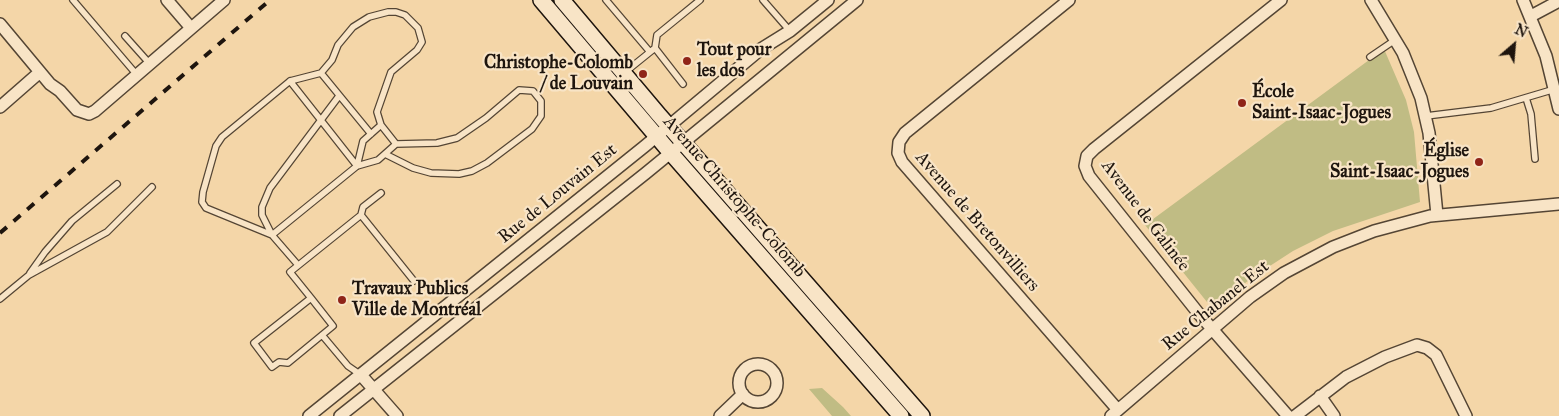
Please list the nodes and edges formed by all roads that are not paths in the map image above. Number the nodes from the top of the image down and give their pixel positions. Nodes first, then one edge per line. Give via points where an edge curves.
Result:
1 (73, 0) edge
2 (167, 0) edge
3 (224, 0) edge
4 (541, 0) edge
5 (562, 0) edge
6 (606, 0) edge
7 (700, 0) edge
8 (763, 0) edge
9 (828, 0) edge
10 (857, 0) edge
11 (1069, 0) edge
12 (1281, 0) edge
13 (1371, 0) edge
14 (1523, 0) edge
15 (1559, 1) edge
16 (1054, 5) edge
17 (1531, 16) junction
18 (0, 24) edge
19 (191, 28) junction
20 (790, 31) junction
21 (126, 36) dead end
22 (1395, 40) junction
23 (652, 50) junction
24 (1370, 57) dead end
25 (150, 64) junction
26 (40, 72) junction
27 (321, 73) junction
28 (624, 73) junction
29 (137, 75) junction
30 (290, 81) junction
31 (683, 84) dead end
32 (1555, 89) junction
33 (338, 96) junction
34 (1526, 98) junction
35 (0, 107) edge
36 (1559, 109) edge
37 (1426, 116) junction
38 (320, 120) junction
39 (381, 125) junction
40 (669, 126) junction
41 (371, 134) junction
42 (657, 136) junction
43 (683, 142) junction
44 (396, 144) junction
45 (670, 152) junction
46 (385, 154) junction
47 (1535, 159) dead end
48 (357, 166) junction
49 (116, 184) dead end
50 (152, 187) dead end
51 (381, 193) dead end
52 (1559, 204) edge
53 (361, 215) junction
54 (1437, 215) junction
55 (272, 235) junction
56 (298, 265) junction
57 (29, 275) junction
58 (414, 281) dead end
59 (311, 298) junction
60 (0, 299) edge
61 (1212, 329) junction
62 (322, 335) junction
63 (361, 375) junction
64 (373, 389) junction
65 (743, 394) dead end
66 (1320, 396) junction
67 (1114, 413) edge
68 (309, 416) edge
69 (340, 416) edge
70 (397, 416) edge
71 (720, 416) edge
72 (901, 416) edge
73 (922, 416) edge
74 (1288, 416) edge
75 (1296, 416) edge
76 (1334, 416) edge
77 (1466, 416) edge

1 - 29 lane
2 - 19 street
3 - 19 street
4 - 42 main road, Avenue Christophe-Colomb
5 - 28 main road, Avenue Christophe-Colomb
6 - 23 lane
7 - 23 lane via 657,35
8 - 20 lane
9 - 20 street, Rue de Louvain Est
10 - 43 street, Rue de Louvain Est
11 - 16 street, Avenue de Bretonvilliers
12 - 61 street, Avenue de Galinée via 1092,151 1086,160 1089,176
13 - 22 street
14 - 17 street
15 - 17 street
16 - 67 street, Avenue de Bretonvilliers via 905,133 899,142 898,153 902,162
17 - 32 street
18 - 26 street
19 - 25 street
20 - 40 street, Rue de Louvain Est via 761,49
21 - 25 lane
22 - 24 lane
22 - 37 street via 1413,75
23 - 28 lane
23 - 31 lane
25 - 29 street
26 - 29 street via 75,108 86,114 96,111
26 - 35 street
27 - 30 lane
27 - 33 lane
27 - 39 lane via 353,27 369,17 388,12 405,15 418,28 422,42 391,72 377,112
28 - 40 main road, Avenue Christophe-Colomb
30 - 38 lane
30 - 55 lane via 222,137 216,146 203,192 202,202 206,208
32 - 34 lane
32 - 36 street
33 - 38 lane
33 - 41 lane
34 - 37 lane via 1484,110
34 - 47 lane via 1531,114
37 - 54 street
38 - 48 lane
38 - 55 lane via 264,199 262,215
39 - 41 lane
39 - 44 lane
40 - 42 street, Rue de Louvain Est
40 - 43 main road, Avenue Christophe-Colomb
41 - 48 lane via 363,141
42 - 45 main road, Avenue Christophe-Colomb
42 - 63 street, Rue de Louvain Est
43 - 45 street, Rue de Louvain Est
43 - 73 main road, Avenue Christophe-Colomb
44 - 46 lane
44 - 46 lane via 437,143 457,138 519,90 533,91 541,101 541,116 532,130 472,171 431,173
45 - 64 street, Rue de Louvain Est
45 - 72 main road, Avenue Christophe-Colomb
46 - 48 lane via 378,160
48 - 55 lane
49 - 57 lane via 72,221
50 - 57 lane via 107,232
51 - 53 lane via 363,207
52 - 54 street, Rue Chabanel Est
53 - 56 lane
53 - 58 lane
54 - 61 street, Rue Chabanel Est via 1374,231 1313,257 1266,285
55 - 56 lane
56 - 59 lane via 290,272
57 - 60 lane
59 - 62 lane via 334,326
59 - 62 lane via 254,343 272,367 279,362 288,363
61 - 67 street, Rue Chabanel Est
61 - 74 street, Avenue de Galinée
62 - 63 lane via 348,366
63 - 64 street
63 - 68 street, Rue de Louvain Est
64 - 69 street, Rue de Louvain Est
64 - 70 street
65 - 71 street
66 - 75 street
66 - 76 street
66 - 77 street via 1370,364 1420,346 1431,349 1436,355

